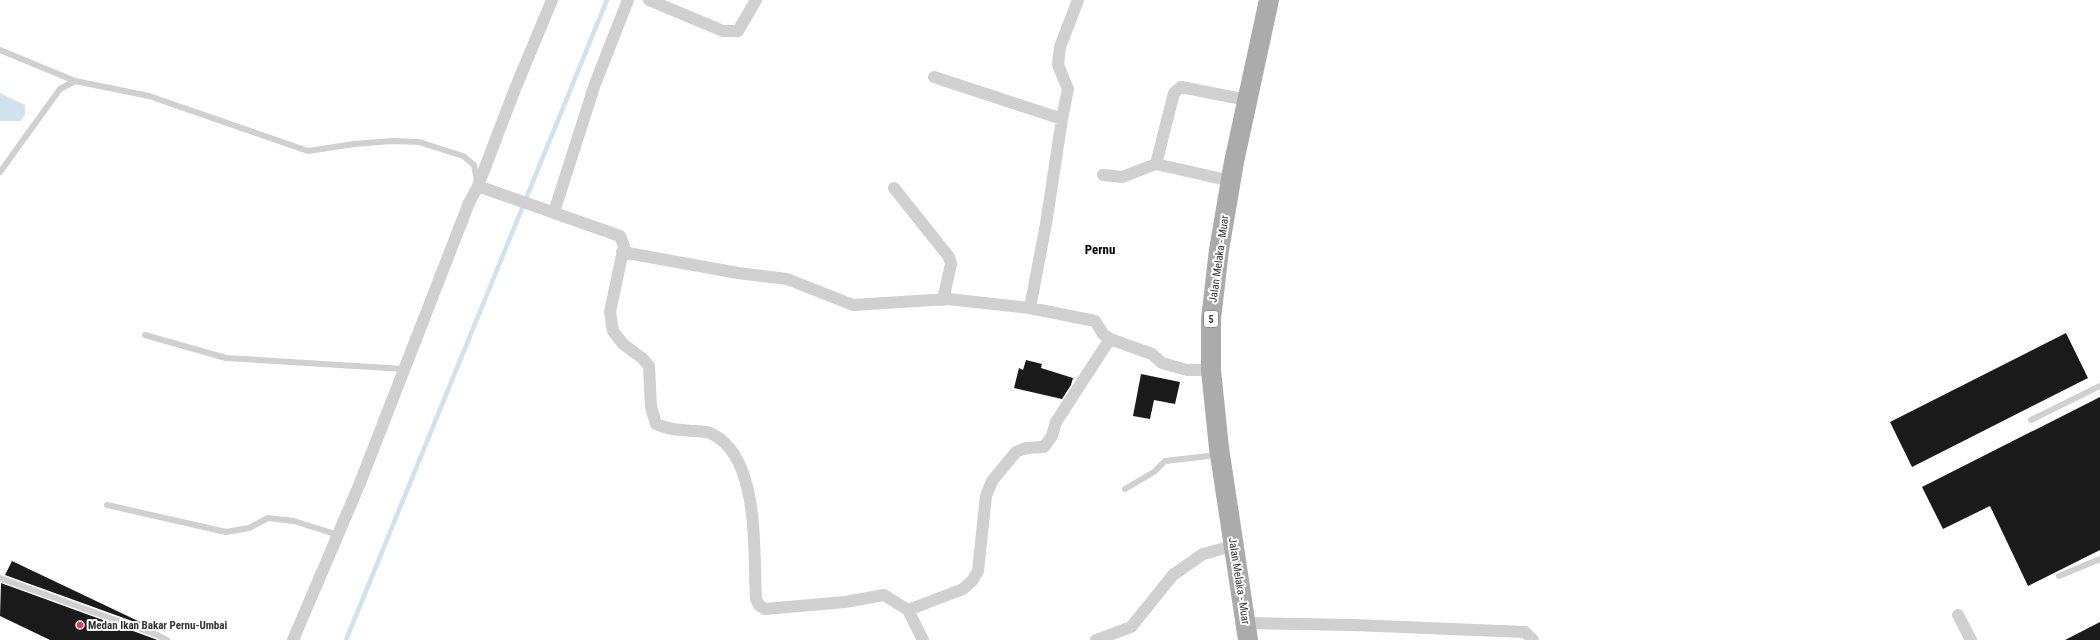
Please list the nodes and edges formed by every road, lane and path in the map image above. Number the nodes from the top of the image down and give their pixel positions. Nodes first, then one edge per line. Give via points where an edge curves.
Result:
1 (552, 0) edge
2 (628, 0) edge
3 (649, 0) edge
4 (756, 0) edge
5 (1078, 0) edge
6 (1269, 0) edge
7 (0, 50) edge
8 (934, 77) dead end
9 (75, 81) junction
10 (1247, 100) junction
11 (1062, 119) junction
12 (1156, 164) junction
13 (0, 172) edge
14 (1102, 175) dead end
15 (1231, 181) junction
16 (478, 186) junction
17 (894, 188) dead end
18 (554, 212) junction
19 (622, 252) junction
20 (942, 300) junction
21 (1030, 308) junction
22 (145, 335) dead end
23 (1110, 339) junction
24 (404, 369) junction
25 (1206, 370) junction
26 (2100, 386) edge
27 (2031, 420) dead end
28 (1213, 455) junction
29 (1125, 489) dead end
30 (107, 505) dead end
31 (338, 535) junction
32 (1233, 546) junction
33 (2100, 559) edge
34 (2058, 576) dead end
35 (0, 578) edge
36 (908, 610) junction
37 (1958, 615) dead end
38 (1247, 631) edge
39 (1113, 637) edge
40 (167, 640) edge
41 (293, 640) edge
42 (923, 640) edge
43 (1096, 640) edge
44 (1533, 640) edge
45 (1971, 640) edge

1 - 16 street
2 - 18 street via 595,84
3 - 4 street via 723,31 733,32 741,27
5 - 11 street via 1060,47 1058,65 1068,89
6 - 10 main road, Jalan Melaka - Muar / 5
7 - 9 lane
8 - 11 street
9 - 13 lane via 60,89
9 - 16 lane via 149,96 308,151 392,141 419,142 463,156 474,165
10 - 12 street via 1181,87 1174,94
10 - 15 main road, Jalan Melaka - Muar / 5
11 - 21 street
12 - 14 street via 1122,177
12 - 15 street
15 - 25 main road, Jalan Melaka - Muar / 5 via 1219,250
16 - 18 street
16 - 24 street via 469,202
17 - 20 street via 949,257 951,264
18 - 19 street via 620,236 624,246
19 - 20 street via 787,280 853,305
19 - 36 street via 610,312 613,331 623,344 649,366 651,407 656,424 667,429 709,433 728,446 741,466 751,506 756,599 759,605 765,609 845,602 884,595
20 - 21 street
21 - 23 street via 1095,321 1103,334
22 - 24 lane via 226,358
23 - 25 street via 1152,354 1162,363 1187,370
23 - 36 street via 1056,422 1052,436 1044,447 1026,448 1016,452 992,481 986,496 978,571 972,581 963,589
24 - 31 street
25 - 28 main road, Jalan Melaka - Muar / 5
26 - 27 lane
28 - 29 lane via 1165,461 1154,472
28 - 32 main road, Jalan Melaka - Muar / 5
30 - 31 lane via 226,532 249,528 268,518 294,521
31 - 41 street
32 - 38 main road, Jalan Melaka - Muar / 5
32 - 39 street via 1203,554 1173,575 1131,627
33 - 34 lane
35 - 40 lane via 157,634
36 - 42 street
37 - 45 street
38 - 44 street via 1353,625 1525,632
39 - 43 street

